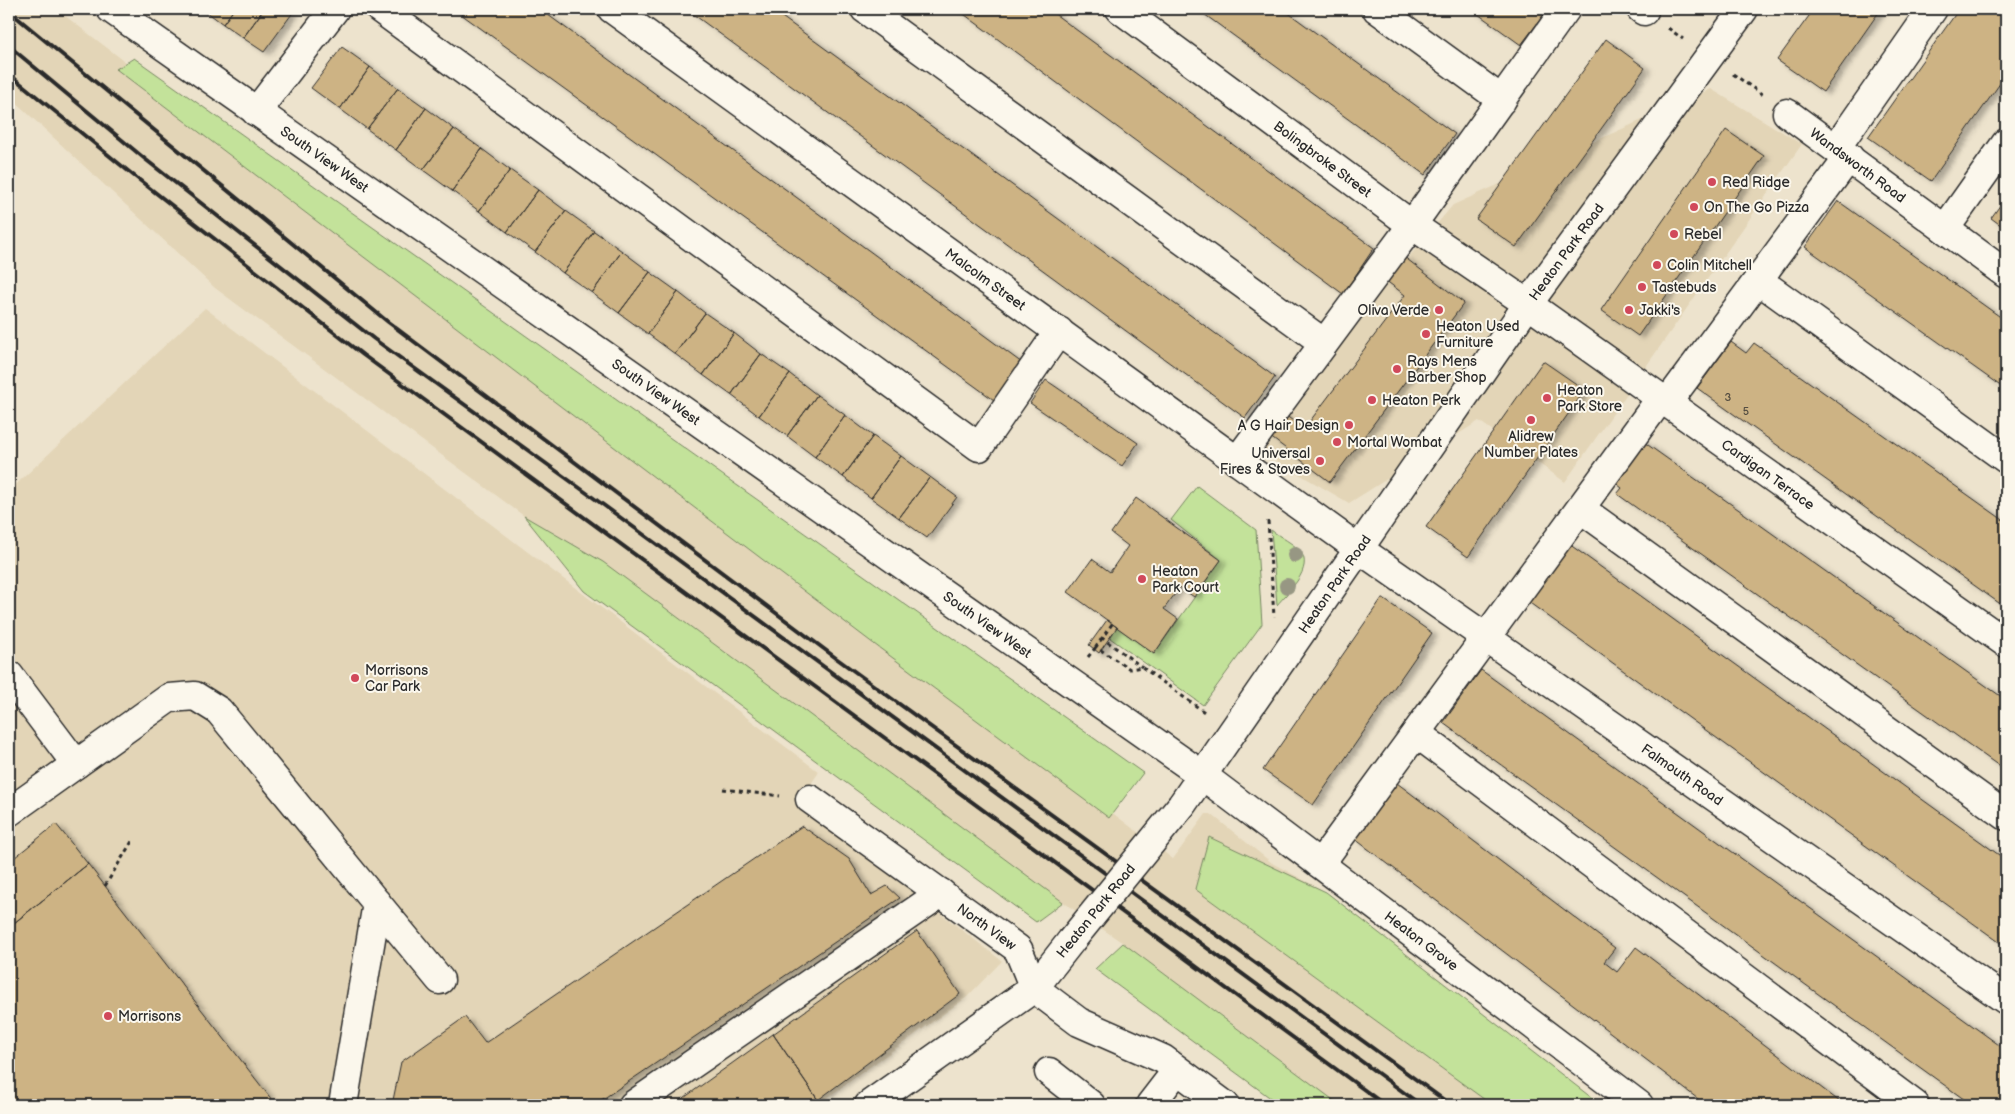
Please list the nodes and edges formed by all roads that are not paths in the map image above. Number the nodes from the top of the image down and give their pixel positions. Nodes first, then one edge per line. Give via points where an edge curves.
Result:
1 (112, 9) edge
2 (335, 9) edge
3 (380, 9) edge
4 (612, 9) edge
5 (865, 9) edge
6 (1120, 9) edge
7 (1377, 9) edge
8 (1566, 9) edge
9 (1744, 9) edge
10 (1933, 9) edge
11 (1502, 100) junction
12 (256, 112) junction
13 (1787, 113) road end
14 (2006, 143) edge
15 (1843, 153) junction
16 (1412, 225) junction
17 (1945, 229) junction
18 (2006, 274) edge
19 (1758, 280) junction
20 (1528, 304) junction
21 (1059, 332) junction
22 (1324, 343) junction
23 (1664, 400) junction
24 (2006, 459) edge
25 (1238, 461) junction
26 (1580, 509) junction
27 (1359, 549) junction
28 (1487, 638) junction
29 (2006, 643) edge
30 (10, 679) edge
31 (1416, 732) junction
32 (76, 764) junction
33 (1202, 775) junction
34 (810, 799) road end
35 (9, 812) edge
36 (2006, 816) edge
37 (1320, 864) junction
38 (941, 893) junction
39 (377, 903) junction
40 (440, 980) dead end
41 (1034, 988) junction
42 (2006, 1000) edge
43 (1177, 1070) junction
44 (1049, 1072) dead end
45 (343, 1105) edge
46 (633, 1105) edge
47 (869, 1105) edge
48 (1091, 1105) edge
49 (1150, 1105) edge
50 (1225, 1105) edge
51 (1639, 1105) edge
52 (1915, 1105) edge

1 - 12 street, South View West
2 - 12 street
3 - 21 street via 979,447
4 - 21 street, Malcolm Street
5 - 22 street
6 - 16 street, Bolingbroke Street
7 - 11 street
8 - 11 street
9 - 20 street, Heaton Park Road
10 - 15 street
11 - 16 street
12 - 33 street, South View West
13 - 15 street, Wandsworth Road
14 - 17 street
15 - 17 street, Wandsworth Road
15 - 19 street
16 - 20 street, Bolingbroke Street
16 - 22 street
17 - 18 street, Wandsworth Road
19 - 23 street
19 - 24 street
20 - 23 street, Cardigan Terrace
20 - 27 street, Heaton Park Road
21 - 25 street, Malcolm Street
22 - 25 street
23 - 26 street
23 - 29 street, Cardigan Terrace
25 - 27 street, Malcolm Street
26 - 28 street
26 - 36 street
27 - 28 street, Falmouth Road
27 - 33 street, Heaton Park Road
28 - 31 street
28 - 42 street, Falmouth Road
30 - 32 street
31 - 37 street
31 - 52 street
32 - 35 street
32 - 39 street via 169,698 195,696 219,711
33 - 37 street, Heaton Grove
33 - 41 street, Heaton Park Road, bridge via 1181,806
34 - 38 street, North View
37 - 51 street, Heaton Grove
38 - 41 street, North View via 1018,949
38 - 46 street
39 - 40 street
39 - 45 street
41 - 43 street, North View via 1078,1022 1162,1059
41 - 47 street, Heaton Park Road
43 - 49 street
43 - 50 street, North View
44 - 48 street

